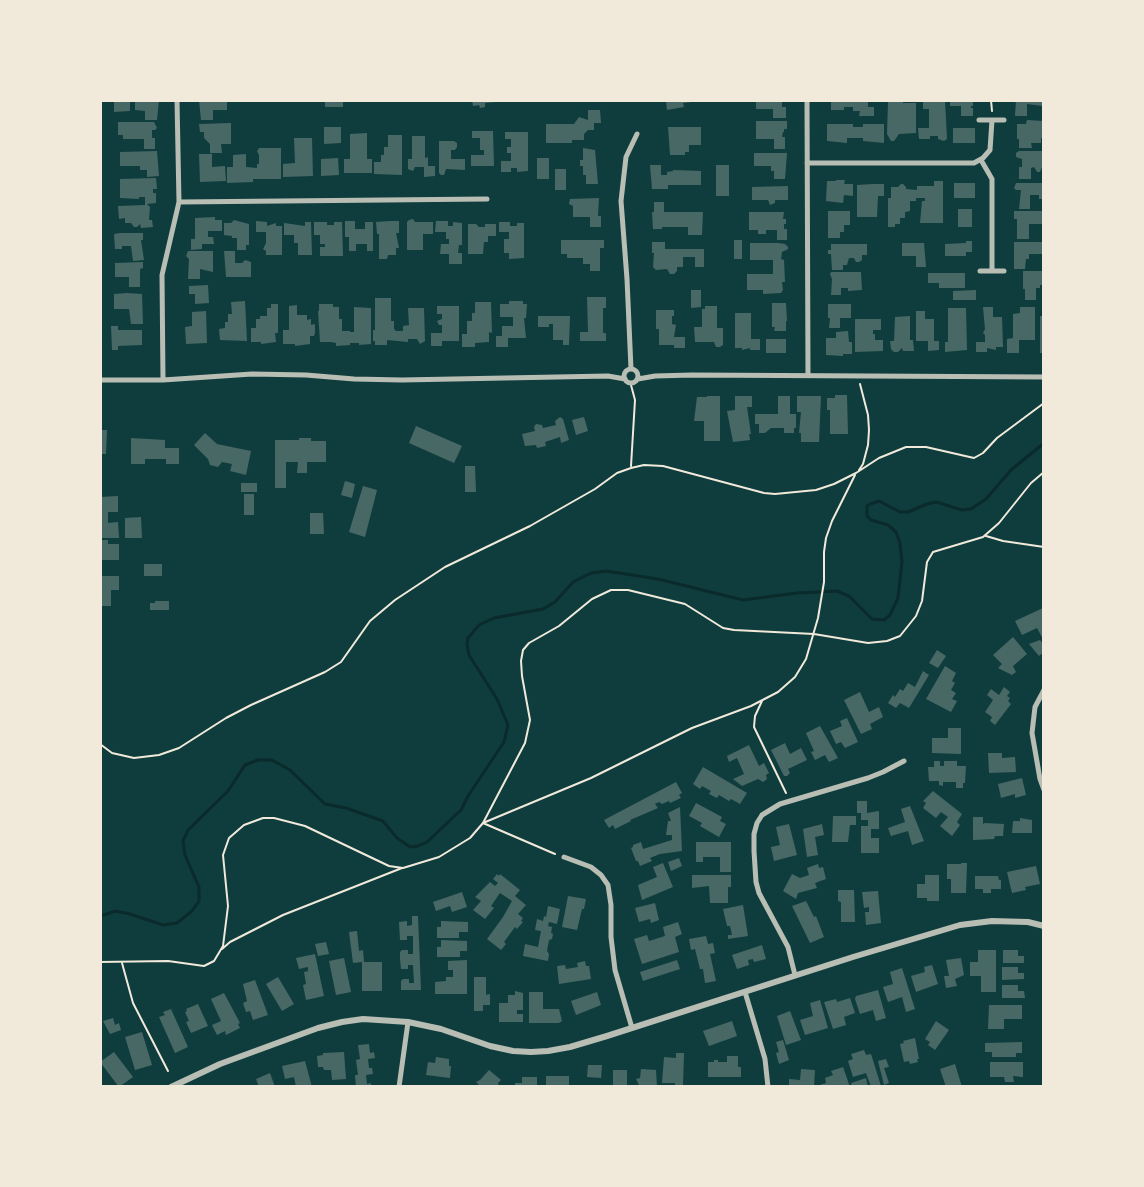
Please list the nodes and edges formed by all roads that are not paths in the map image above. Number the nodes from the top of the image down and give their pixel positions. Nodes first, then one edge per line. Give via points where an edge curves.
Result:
1 (177, 100) edge
2 (807, 100) edge
3 (979, 120) dead end
4 (992, 120) junction
5 (1004, 120) dead end
6 (637, 134) dead end
7 (981, 160) junction
8 (807, 163) junction
9 (487, 199) dead end
10 (179, 202) junction
11 (980, 271) dead end
12 (992, 271) junction
13 (1004, 271) dead end
14 (808, 375) junction
15 (628, 376) junction
16 (638, 376) junction
17 (1044, 377) edge
18 (100, 380) edge
19 (163, 380) junction
20 (1044, 690) edge
21 (904, 761) dead end
22 (1044, 790) edge
23 (564, 857) road end
24 (1044, 926) edge
25 (795, 975) junction
26 (745, 992) junction
27 (408, 1022) junction
28 (632, 1028) junction
29 (174, 1086) edge
30 (399, 1087) edge
31 (768, 1087) edge

1 - 10 street
2 - 8 street
3 - 4 street
4 - 5 street
4 - 7 street via 990,148
6 - 15 street via 626,157 621,201
7 - 8 street
7 - 12 street via 992,179
8 - 14 street
9 - 10 street
10 - 19 street via 162,275
11 - 12 street
12 - 13 street
14 - 16 street
14 - 17 street
15 - 16 street
15 - 16 street via 635,382
15 - 19 street via 402,380 252,374
18 - 19 street
20 - 22 street via 1035,707 1032,733
21 - 25 street via 770,809 757,823 756,882 788,947
23 - 28 street via 591,867 608,885 615,970
24 - 25 street via 992,921 960,925
25 - 26 street
26 - 28 street
26 - 31 street
27 - 28 street via 531,1052 570,1047
27 - 29 street via 373,1019 318,1028
27 - 30 street

